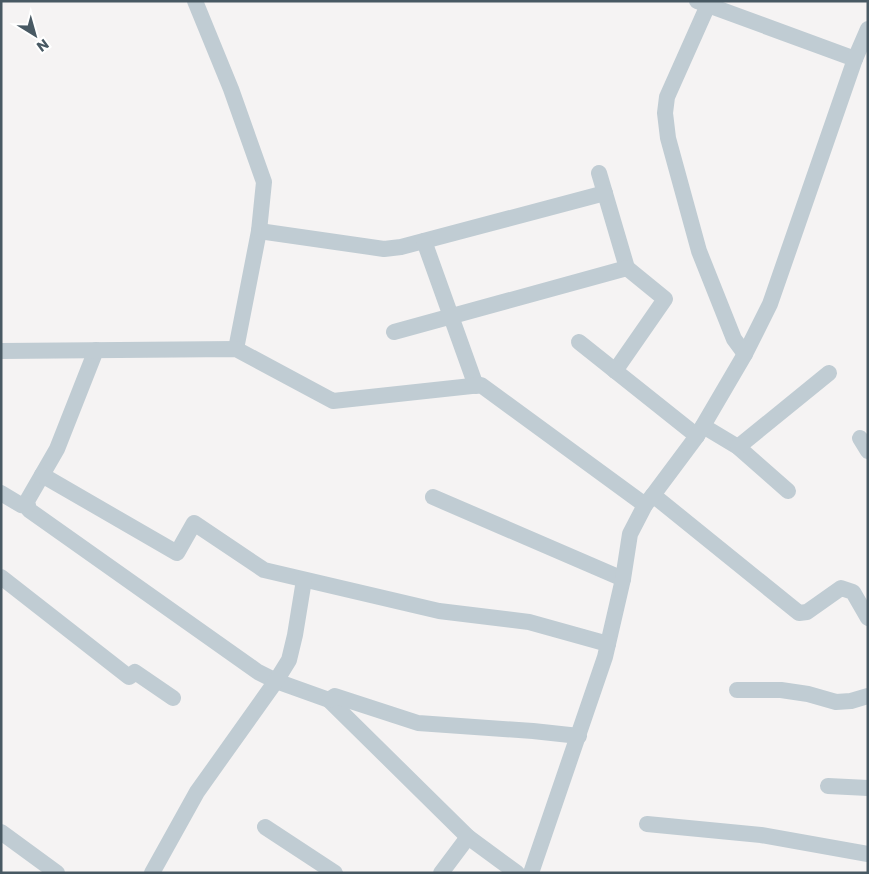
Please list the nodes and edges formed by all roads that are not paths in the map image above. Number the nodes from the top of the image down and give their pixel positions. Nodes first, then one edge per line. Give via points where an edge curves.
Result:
1 (195, 1) edge
2 (702, 3) edge
3 (867, 31) edge
4 (855, 59) junction
5 (599, 173) dead end
6 (605, 193) junction
7 (259, 231) junction
8 (424, 241) junction
9 (627, 268) junction
10 (451, 316) junction
11 (394, 332) dead end
12 (579, 342) dead end
13 (236, 349) junction
14 (96, 350) junction
15 (1, 351) edge
16 (745, 354) junction
17 (615, 371) junction
18 (829, 373) dead end
19 (476, 386) junction
20 (700, 431) junction
21 (738, 447) junction
22 (42, 475) junction
23 (788, 491) dead end
24 (1, 493) edge
25 (432, 497) dead end
26 (649, 500) junction
27 (27, 506) junction
28 (1, 577) edge
29 (623, 579) junction
30 (304, 580) junction
31 (868, 618) edge
32 (608, 644) junction
33 (276, 681) junction
34 (737, 690) dead end
35 (868, 696) edge
36 (173, 698) dead end
37 (329, 700) junction
38 (579, 736) junction
39 (828, 786) dead end
40 (868, 788) edge
41 (647, 824) dead end
42 (265, 827) dead end
43 (1, 832) edge
44 (468, 837) junction
45 (868, 854) edge
46 (529, 872) edge
47 (57, 873) edge
48 (152, 873) edge
49 (335, 873) edge
50 (441, 873) edge

1 - 7 street via 264,182
2 - 4 street
2 - 16 street via 667,97 668,138 699,251 734,339
3 - 4 street
4 - 16 street via 770,304
5 - 6 street
6 - 8 street
6 - 9 street
7 - 8 street via 384,249
7 - 13 street
8 - 10 street
9 - 10 street
9 - 17 street via 664,299
10 - 11 street
10 - 19 street
12 - 17 street
13 - 14 street
13 - 19 street via 333,401
14 - 15 street
14 - 22 street via 57,449
16 - 20 street
17 - 20 street
18 - 21 street
19 - 26 street via 485,387
20 - 21 street
20 - 26 street
21 - 23 street
22 - 27 street
22 - 30 street via 176,553 194,523 256,566
24 - 27 street via 21,506
25 - 29 street
26 - 29 street via 630,534
26 - 31 street via 799,613 807,612 841,588 847,588
27 - 33 street via 28,510 242,661
28 - 36 street via 129,677 135,672
29 - 32 street
30 - 32 street via 439,611 529,622
30 - 33 street via 295,635 288,660
32 - 38 street
33 - 37 street
33 - 48 street via 197,792
34 - 35 street via 781,690 836,702
37 - 38 street via 335,696 418,723
37 - 44 street
38 - 46 street
39 - 40 street
41 - 45 street via 761,835
42 - 49 street
43 - 47 street
44 - 46 street
44 - 50 street

